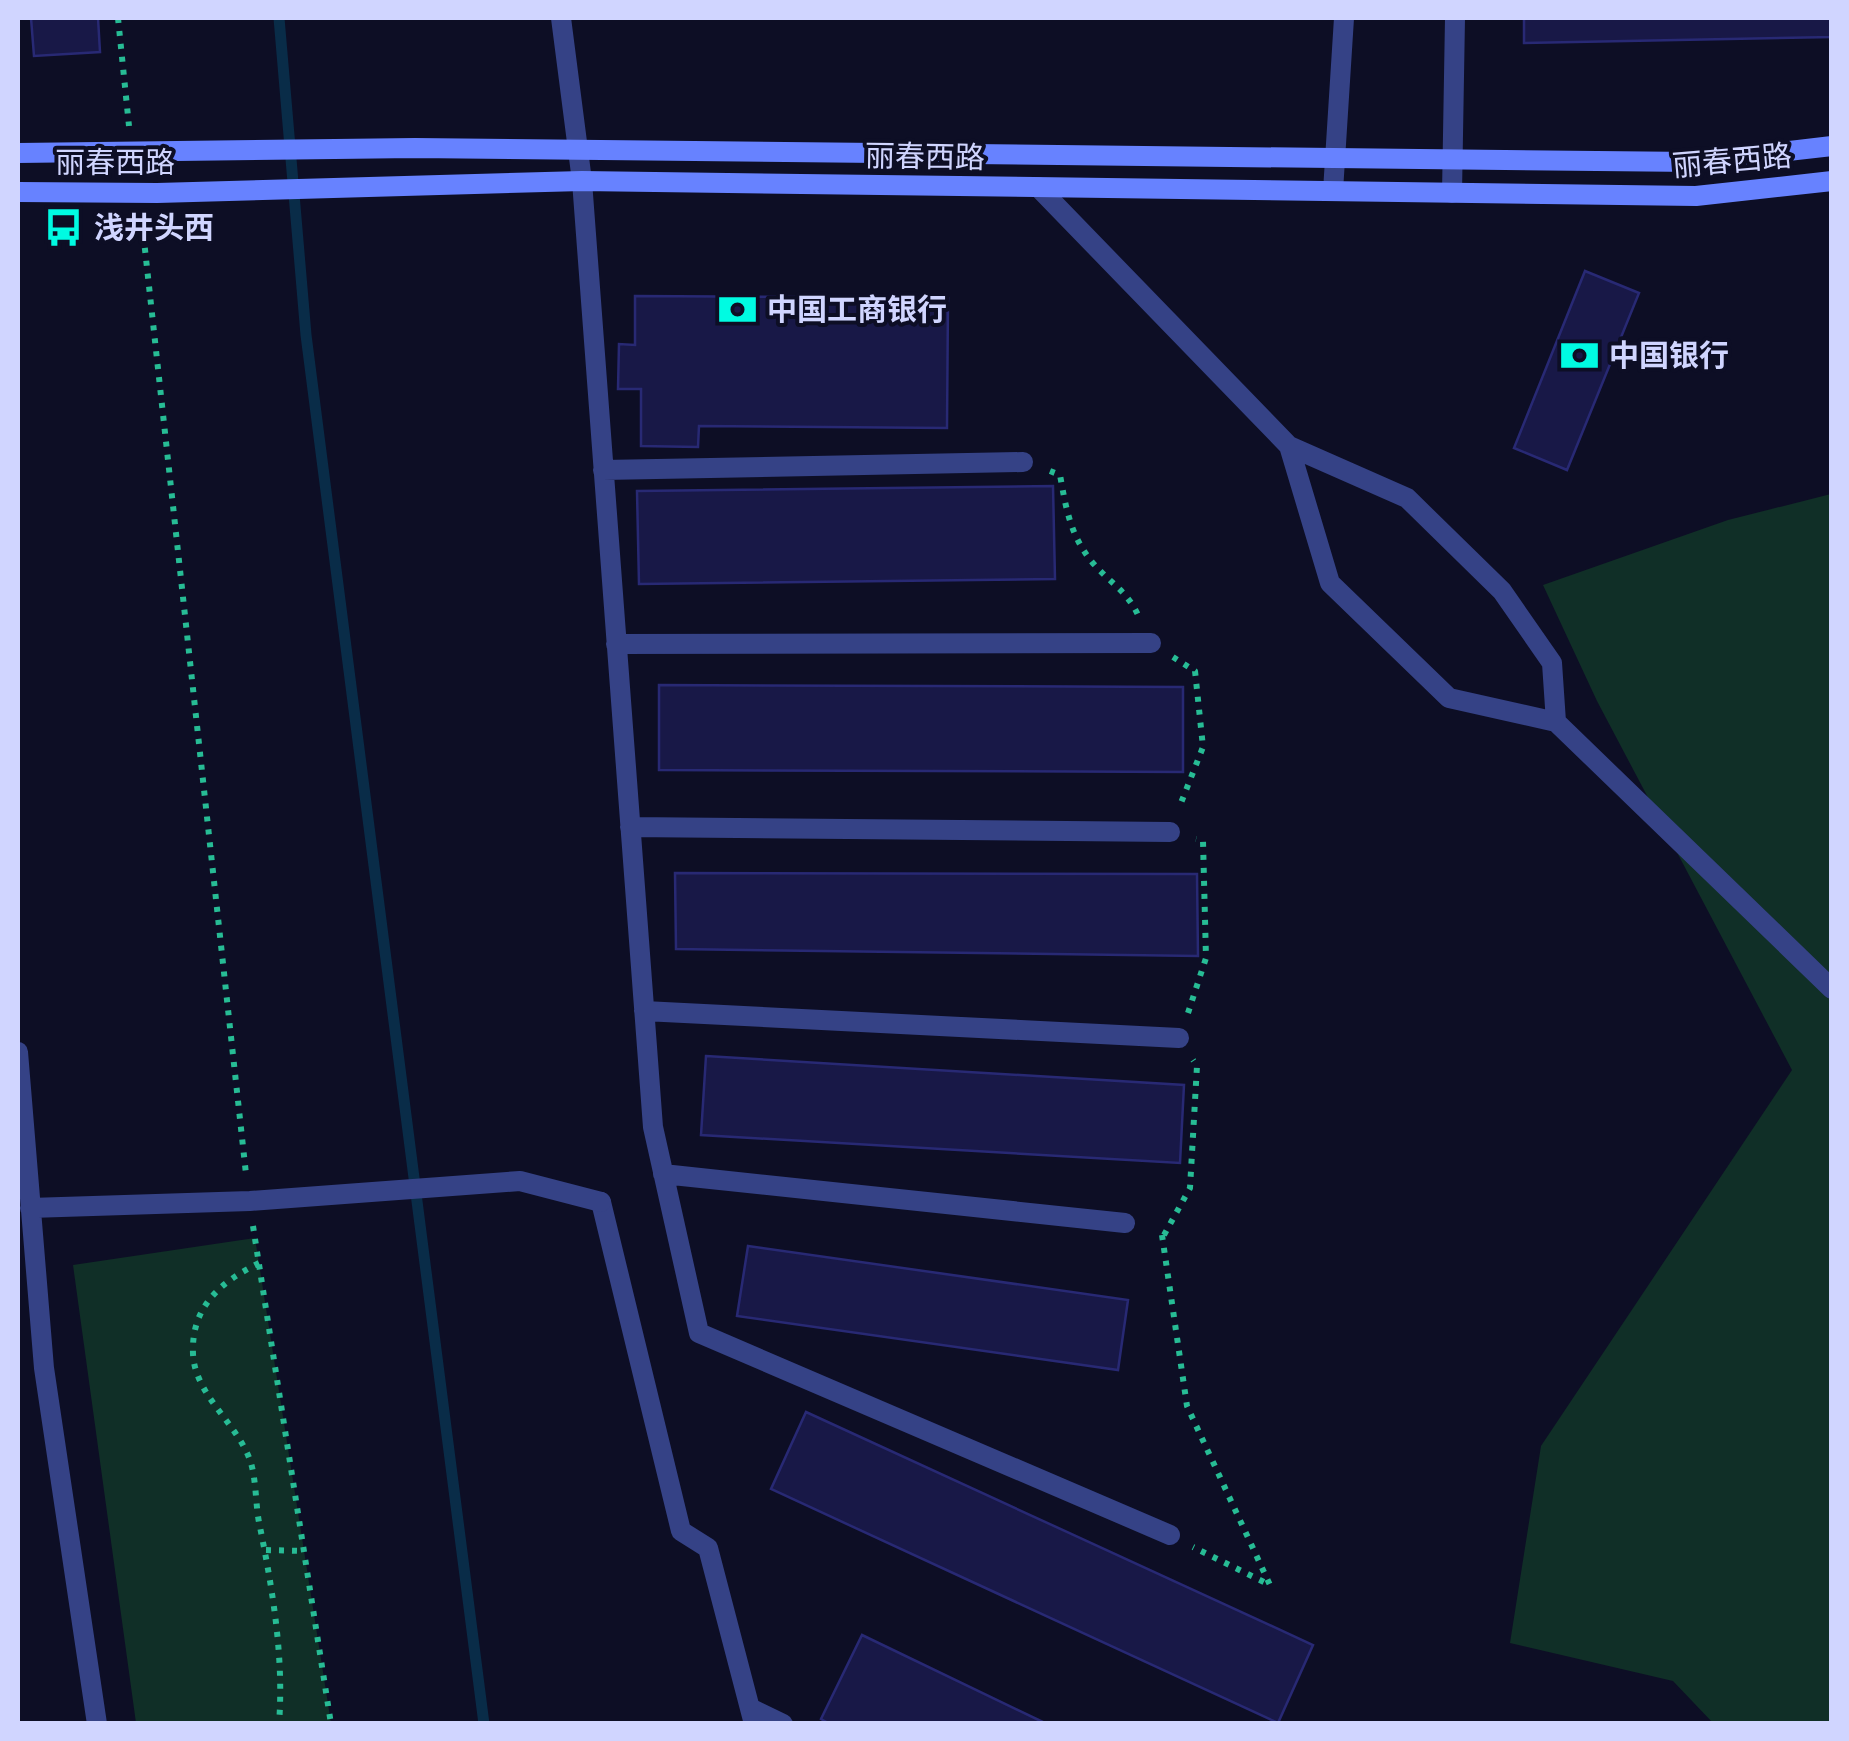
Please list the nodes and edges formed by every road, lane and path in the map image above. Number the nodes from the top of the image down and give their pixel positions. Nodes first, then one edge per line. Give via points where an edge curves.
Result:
1 (118, 18) edge
2 (561, 18) edge
3 (1344, 18) edge
4 (1454, 18) edge
5 (1832, 146) edge
6 (578, 149) junction
7 (18, 154) edge
8 (132, 154) junction
9 (1334, 157) junction
10 (1453, 158) junction
11 (1832, 181) edge
12 (582, 182) junction
13 (1038, 187) junction
14 (1333, 191) junction
15 (18, 192) edge
16 (147, 193) junction
17 (1452, 193) junction
18 (1289, 446) junction
19 (1024, 462) dead end
20 (604, 470) junction
21 (616, 644) junction
22 (1151, 644) dead end
23 (1556, 722) junction
24 (630, 827) junction
25 (1170, 832) dead end
26 (1832, 988) edge
27 (644, 1011) junction
28 (1179, 1038) dead end
29 (18, 1052) edge
30 (664, 1174) junction
31 (255, 1201) junction
32 (30, 1208) junction
33 (1125, 1222) joint
34 (259, 1262) junction
35 (1170, 1535) joint
36 (266, 1550) junction
37 (304, 1550) junction
38 (752, 1716) edge
39 (97, 1724) edge
40 (280, 1724) edge
41 (331, 1724) edge
42 (783, 1724) edge

1 - 8 path
2 - 6 street
3 - 9 street
4 - 10 street
5 - 10 main road, 丽春西路 via 1694,162
6 - 8 main road, 丽春西路
6 - 9 main road, 丽春西路
6 - 12 street
7 - 8 main road, 丽春西路
9 - 10 main road, 丽春西路
9 - 14 street
10 - 17 street
11 - 17 main road, 丽春西路 via 1696,196
12 - 13 main road, 丽春西路
12 - 16 main road, 丽春西路
12 - 20 street
13 - 14 main road, 丽春西路
13 - 18 street
14 - 17 main road, 丽春西路
15 - 16 main road, 丽春西路
16 - 31 path via 146,243
18 - 23 street via 1407,498 1502,591 1552,663
18 - 23 street via 1330,583 1449,698
19 - 20 street
20 - 21 street
21 - 22 street
21 - 24 street
23 - 26 street
24 - 25 street
24 - 27 street
27 - 28 street
27 - 30 street via 652,1127
29 - 32 street
30 - 33 street
30 - 35 street via 699,1333
31 - 32 street
31 - 34 path
31 - 38 street via 520,1181 601,1202 681,1531 708,1548
32 - 39 street via 44,1368
33 - 35 path via 1164,1235 1186,1406 1270,1585
34 - 36 path via 220,1283 200,1312 193,1354 202,1386 251,1463
34 - 37 path
36 - 37 path
36 - 40 path
37 - 41 path
38 - 42 street

